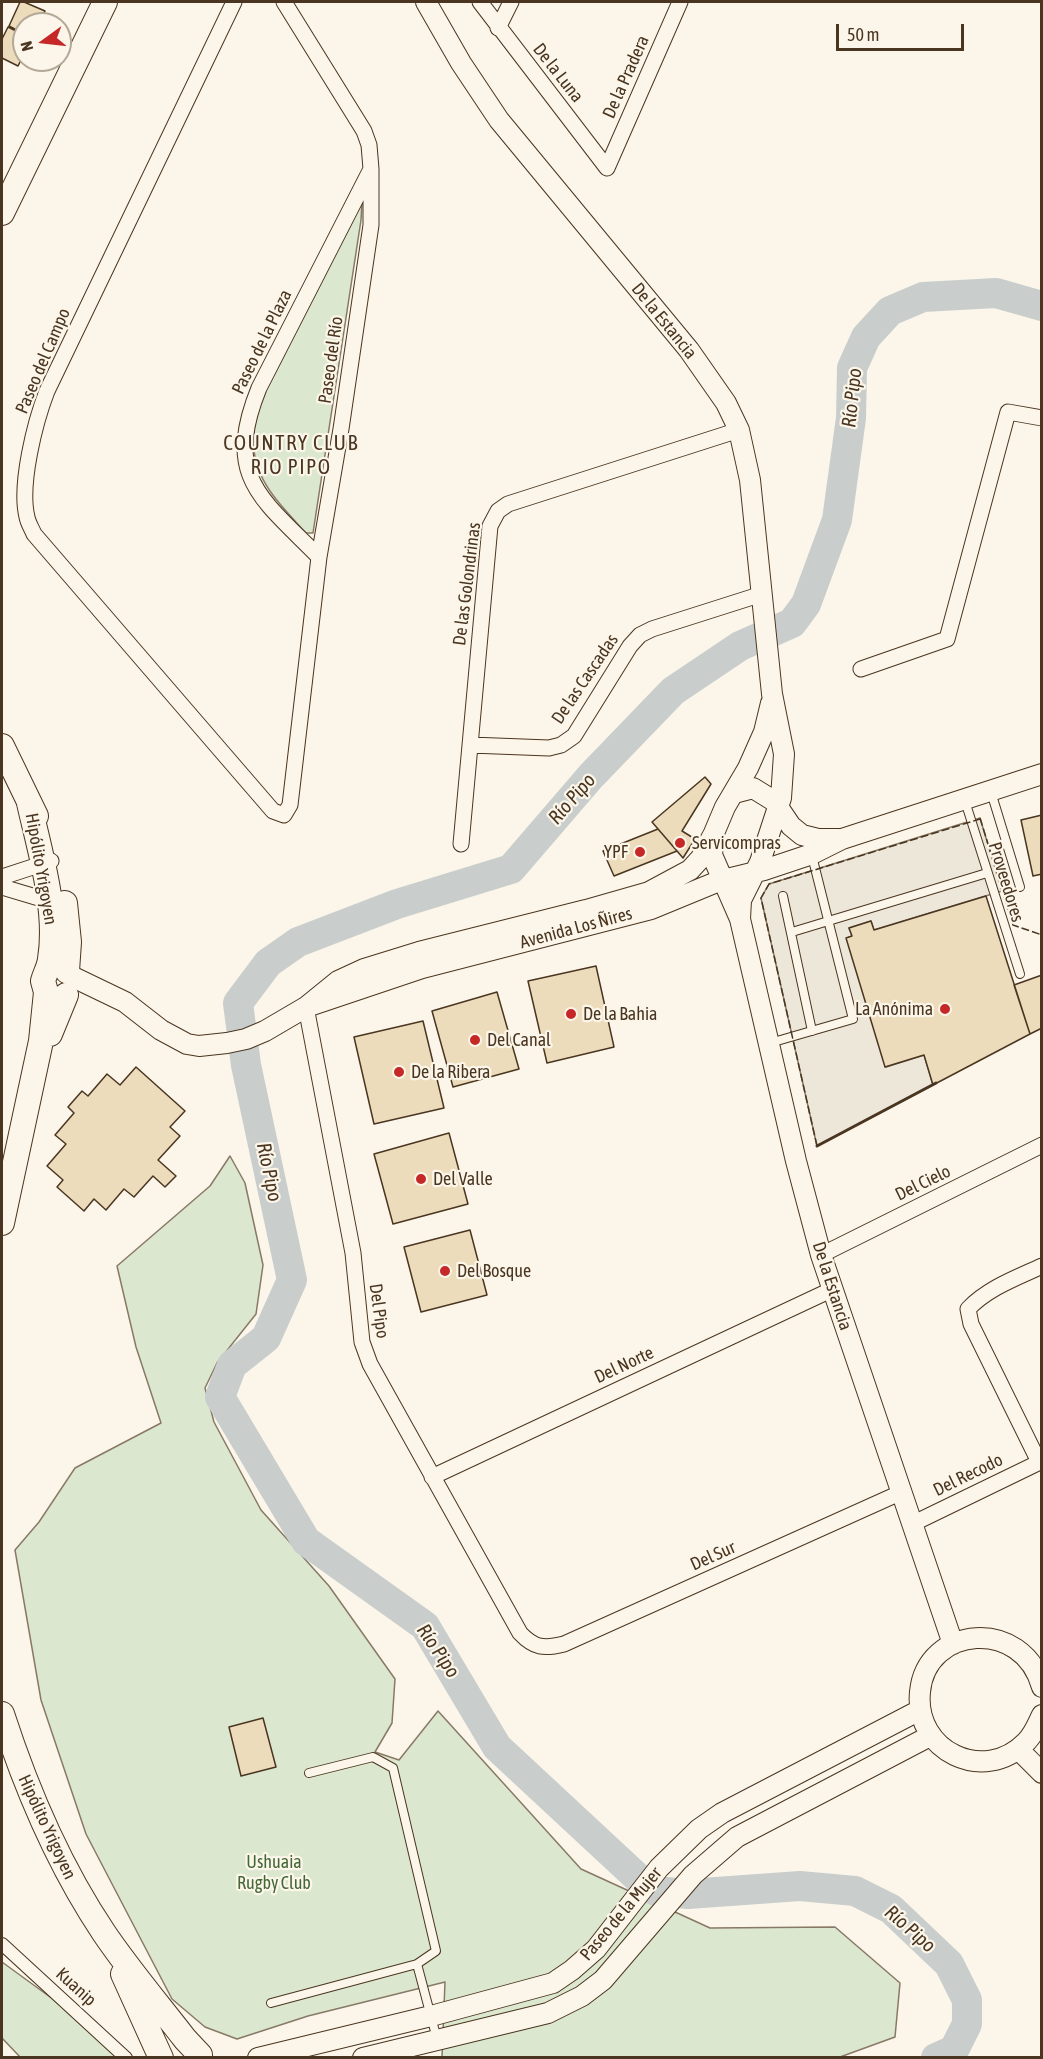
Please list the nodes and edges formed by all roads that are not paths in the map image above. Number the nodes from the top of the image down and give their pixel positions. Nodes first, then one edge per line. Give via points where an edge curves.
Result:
1 (105, 2) edge
2 (234, 2) edge
3 (244, 2) edge
4 (283, 2) edge
5 (426, 2) edge
6 (480, 2) edge
7 (511, 2) edge
8 (680, 2) edge
9 (227, 16) junction
10 (498, 28) junction
11 (607, 168) joint
12 (371, 169) junction
13 (2, 213) edge
14 (1041, 418) edge
15 (739, 430) junction
16 (319, 557) junction
17 (762, 594) junction
18 (861, 669) dead end
19 (772, 694) junction
20 (470, 745) junction
21 (2, 746) edge
22 (1041, 774) edge
23 (991, 790) junction
24 (734, 793) junction
25 (964, 799) junction
26 (779, 807) junction
27 (284, 815) joint
28 (714, 833) junction
29 (842, 839) junction
30 (461, 844) dead end
31 (812, 854) junction
32 (48, 862) junction
33 (756, 872) junction
34 (987, 873) junction
35 (2, 877) edge
36 (723, 880) junction
37 (1020, 886) dead end
38 (2, 887) edge
39 (783, 896) dead end
40 (49, 901) junction
41 (588, 917) junction
42 (740, 920) junction
43 (829, 920) junction
44 (792, 932) junction
45 (1020, 974) dead end
46 (61, 983) junction
47 (306, 1007) junction
48 (812, 1031) junction
49 (768, 1043) junction
50 (1041, 1145) edge
51 (2, 1223) edge
52 (821, 1255) junction
53 (1041, 1266) edge
54 (833, 1289) junction
55 (1040, 1462) edge
56 (432, 1477) junction
57 (902, 1492) junction
58 (912, 1524) junction
59 (953, 1644) junction
60 (538, 1647) joint
61 (1041, 1687) edge
62 (920, 1710) junction
63 (2, 1714) edge
64 (1039, 1728) edge
65 (930, 1736) junction
66 (1018, 1749) junction
67 (309, 1773) dead end
68 (1041, 1773) edge
69 (105, 1934) junction
70 (2, 1944) edge
71 (417, 1964) junction
72 (271, 2003) dead end
73 (431, 2016) junction
74 (437, 2041) junction
75 (199, 2057) edge
76 (126, 2058) edge
77 (161, 2058) edge
78 (258, 2058) edge
79 (363, 2058) edge

1 - 13 main road
2 - 9 street, Paseo del Campo
3 - 9 street
4 - 12 street, Paseo del Río via 364,130
5 - 15 street, De la Estancia via 500,120 689,350 726,403
6 - 10 street, De la Luna
7 - 10 street
8 - 11 street, De la Pradera
9 - 27 street, Paseo del Campo via 47,391 34,435 25,500 34,534 273,811
10 - 11 street, De la Luna
12 - 16 street, Paseo del Río via 371,225
12 - 16 street, Paseo de la Plaza via 259,388 244,434 248,474 257,492
14 - 18 street via 1008,412 947,639
15 - 17 street, De la Estancia via 750,480
15 - 20 street, De las Golondrinas via 508,504 498,511 490,526
16 - 27 street, Paseo del Río via 290,806
17 - 19 street, De la Estancia
17 - 20 street, De las Cascadas via 640,635 574,736 561,745
19 - 24 street, De la Estancia via 764,732
19 - 26 street, De la Estancia via 784,754
20 - 30 street, De las Golondrinas
21 - 32 main road, Hipólito Yrigoyen via 29,803
22 - 23 street, Avenida Los Ñires
23 - 25 street, Avenida Los Ñires
23 - 37 lane
24 - 26 street, Avenida Los Ñires via 753,788
24 - 28 street, De la Estancia
25 - 29 street, Avenida Los Ñires
25 - 34 lane, Proveedores
26 - 29 street, Avenida Los Ñires via 802,835
26 - 33 street, De la Estancia
28 - 36 street, De la Estancia via 712,855
28 - 41 street, Avenida Los Ñires via 701,858 684,874
29 - 31 street, Avenida Los Ñires
31 - 33 street, Avenida Los Ñires
31 - 43 lane
32 - 35 street
32 - 40 main road, Hipólito Yrigoyen
32 - 46 main road, Hipólito Yrigoyen via 64,899 69,942
33 - 36 street, Avenida Los Ñires
33 - 42 street, De la Estancia via 741,900
34 - 43 lane
34 - 45 lane, Proveedores
36 - 41 street, Avenida Los Ñires via 651,909
36 - 42 street, De la Estancia
38 - 40 street
39 - 44 lane
40 - 46 main road, Hipólito Yrigoyen via 51,946
41 - 47 street, Avenida Los Ñires via 418,952 364,969 338,981
42 - 49 street, De la Estancia
43 - 44 lane
43 - 48 lane via 853,1019
44 - 48 lane
46 - 47 street, Avenida Los Ñires via 116,997 161,1030 199,1046 246,1039
46 - 51 main road, Hipólito Yrigoyen via 44,1023
47 - 56 street, Del Pipo via 352,1253 362,1342 370,1364
48 - 49 lane
49 - 52 street, De la Estancia
50 - 52 street, Del Cielo
52 - 54 street, De la Estancia
53 - 55 street via 988,1292 968,1309 971,1324
54 - 56 street, Del Norte
54 - 57 street, De la Estancia
55 - 58 street, Del Recodo
56 - 60 street, Del Pipo via 520,1633
57 - 58 street, De la Estancia
57 - 60 street, Del Sur via 564,1644
58 - 59 street, De la Estancia
59 - 61 street via 972,1638 992,1638 1011,1645 1027,1657
59 - 62 street via 937,1655 926,1671 920,1690
62 - 65 street
62 - 73 street, Paseo de la Mujer via 722,1813 699,1829 659,1868 596,1949 553,1983
63 - 69 main road, Hipólito Yrigoyen via 44,1826
64 - 66 street
65 - 66 street via 962,1759 982,1762 1001,1759
65 - 74 street, Paseo de la Mujer via 737,1837 693,1875 603,1980 568,2005
66 - 68 street
67 - 71 lane via 373,1757 393,1768 436,1952
69 - 75 main road, Hipólito Yrigoyen
69 - 77 main road, Hipólito Yrigoyen
70 - 76 street, Kuanip
71 - 72 lane
71 - 73 lane
73 - 74 lane
73 - 78 street, Paseo de la Mujer
74 - 79 street, Paseo de la Mujer

